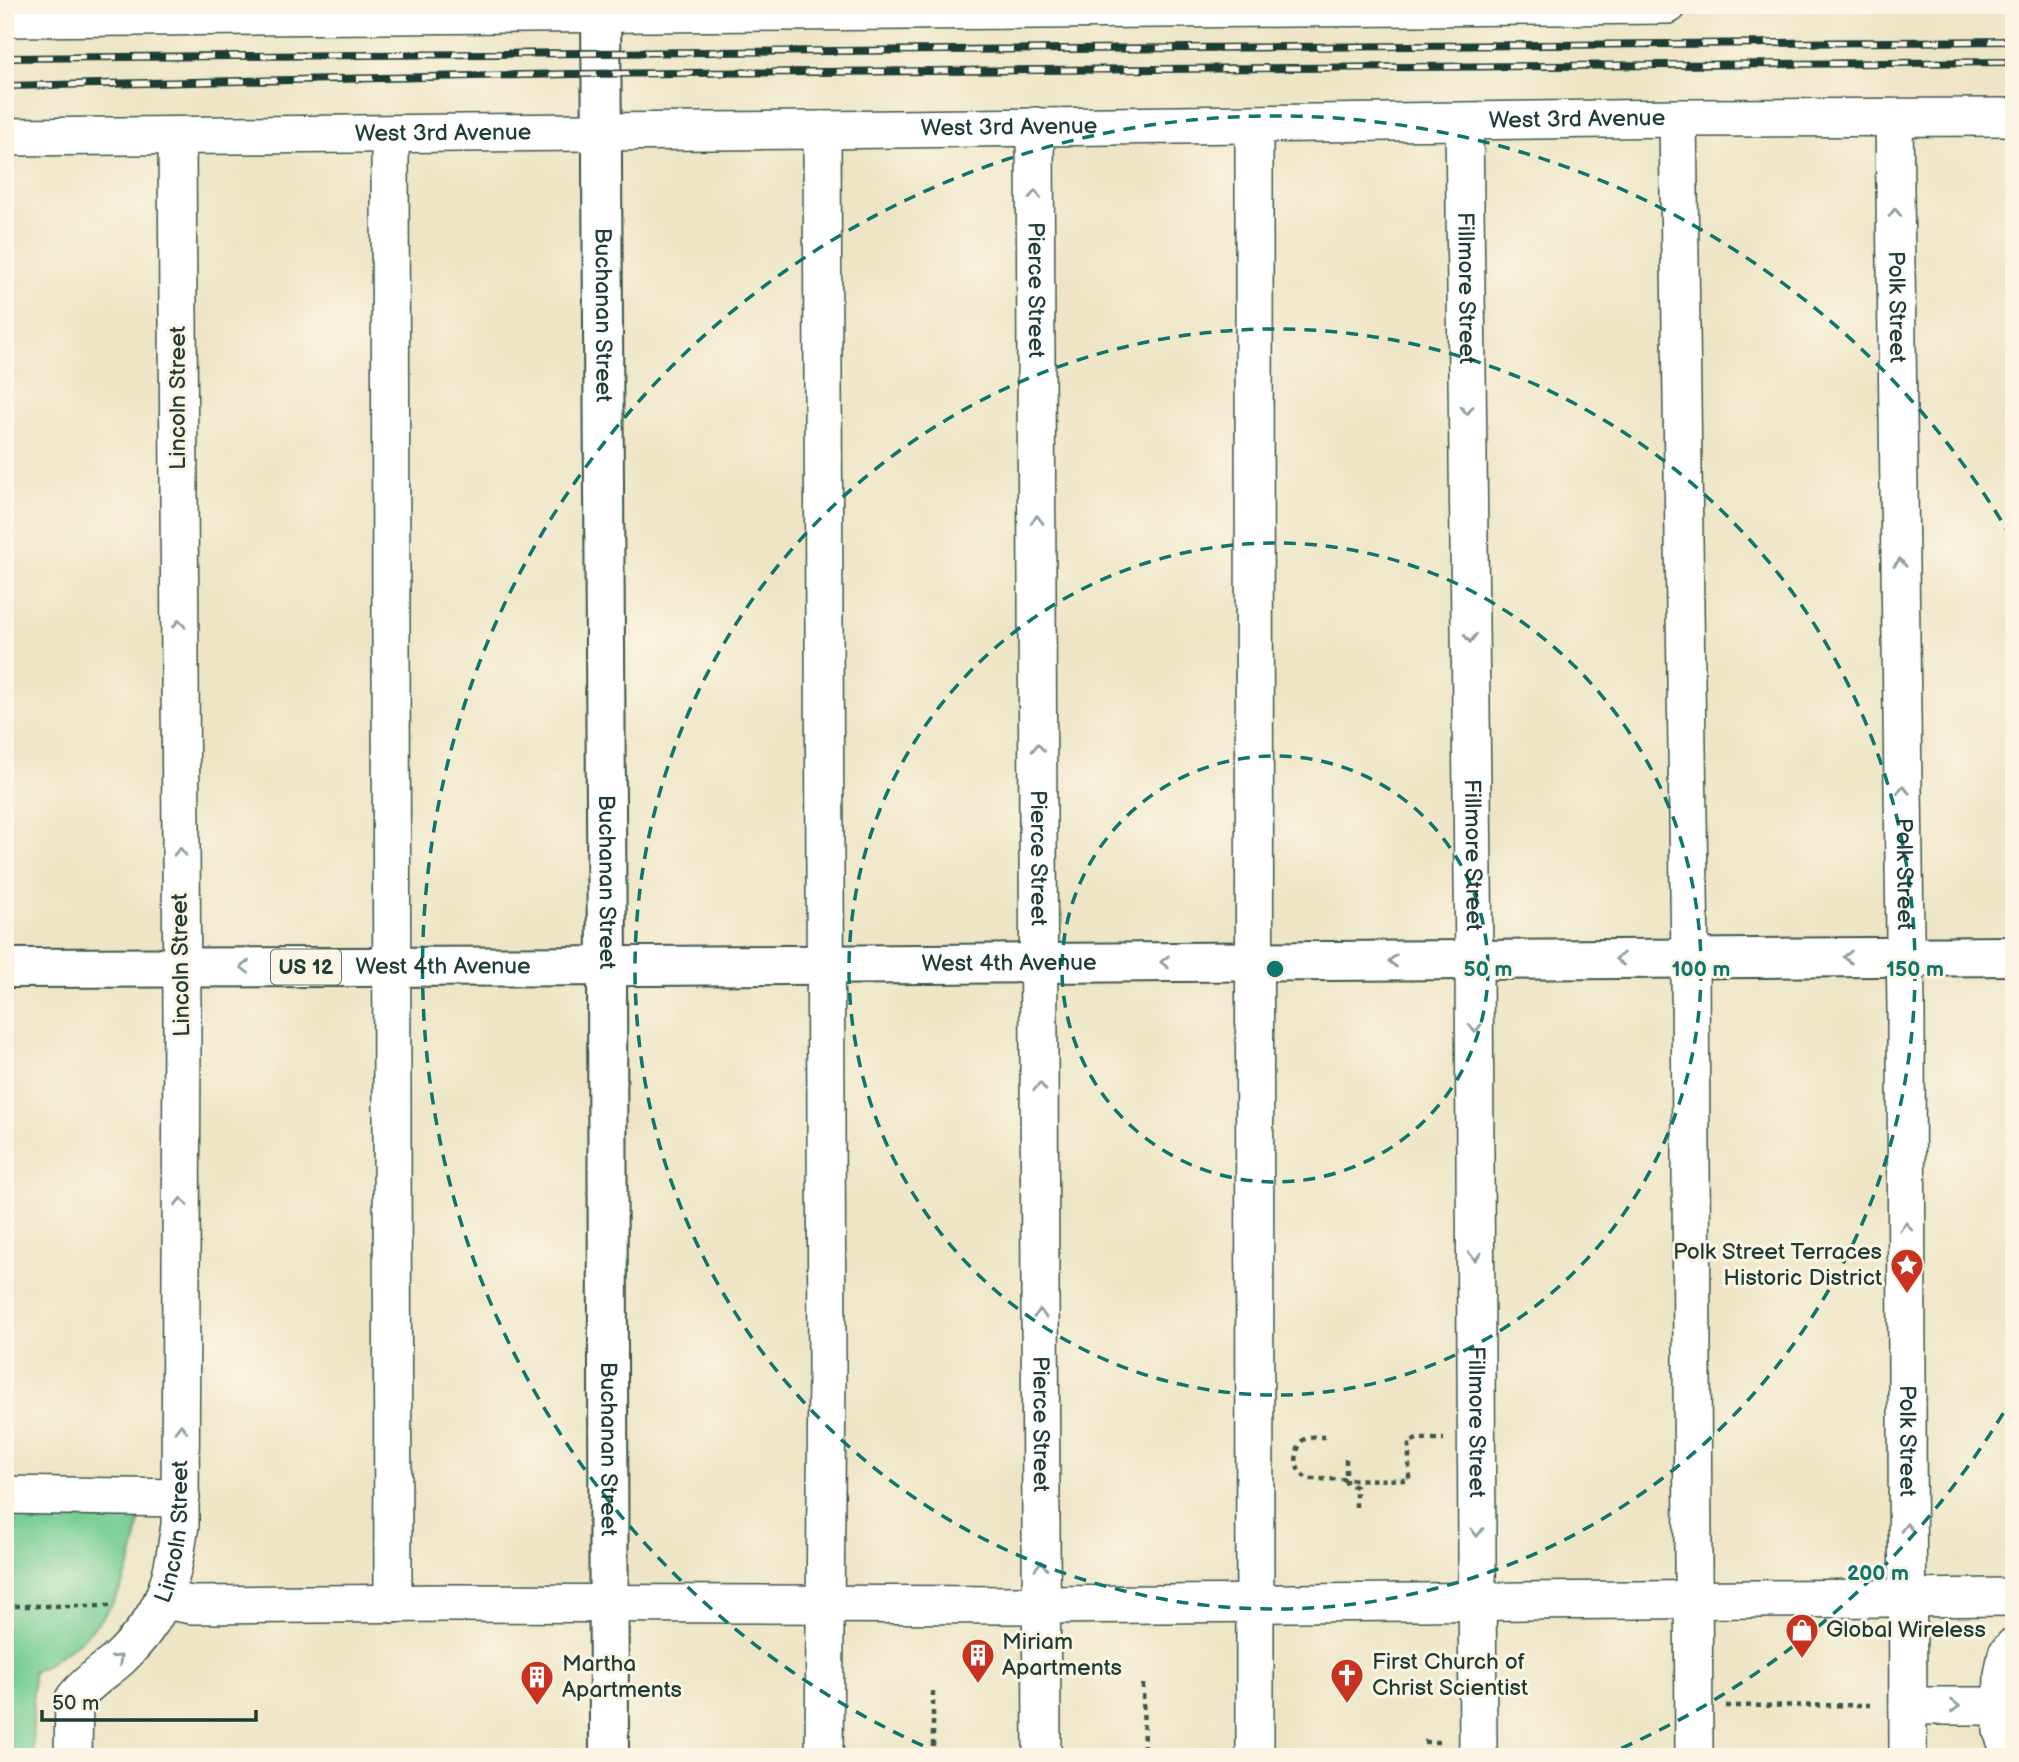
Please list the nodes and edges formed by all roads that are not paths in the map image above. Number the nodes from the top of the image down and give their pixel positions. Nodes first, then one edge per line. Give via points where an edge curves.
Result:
1 (1668, 5) edge
2 (1457, 6) edge
3 (1250, 7) edge
4 (1039, 8) edge
5 (601, 9) edge
6 (823, 9) edge
7 (389, 10) edge
8 (177, 11) edge
9 (5, 18) edge
10 (2014, 117) edge
11 (1678, 118) junction
12 (1894, 118) junction
13 (1464, 122) junction
14 (1254, 125) junction
15 (1035, 126) junction
16 (822, 130) junction
17 (602, 132) junction
18 (390, 134) junction
19 (177, 136) junction
20 (5, 137) edge
21 (2014, 956) edge
22 (1905, 957) junction
23 (1689, 958) junction
24 (1474, 960) junction
25 (1255, 961) junction
26 (1040, 963) junction
27 (826, 964) junction
28 (392, 966) junction
29 (607, 966) junction
30 (181, 967) junction
31 (5, 968) edge
32 (5, 1495) edge
33 (181, 1498) junction
34 (2014, 1597) edge
35 (1907, 1598) junction
36 (164, 1600) junction
37 (1692, 1601) junction
38 (1477, 1602) junction
39 (825, 1603) junction
40 (1254, 1603) junction
41 (393, 1604) junction
42 (608, 1605) junction
43 (1041, 1605) junction
44 (2008, 1678) edge
45 (1908, 1706) junction
46 (1908, 1750) edge
47 (73, 1757) edge
48 (609, 1757) edge
49 (824, 1757) edge
50 (1042, 1757) edge
51 (1255, 1757) edge
52 (1478, 1757) edge
53 (1694, 1757) edge
54 (2012, 1757) edge

1 - 2 street
2 - 3 street
3 - 4 street
4 - 6 street
5 - 6 street
5 - 7 street
5 - 17 main road, Buchanan Street
7 - 8 street
8 - 9 street
10 - 12 street, West 3rd Avenue
11 - 12 street, West 3rd Avenue
11 - 13 street, West 3rd Avenue
11 - 23 street
22 -> 12 street, Polk Street
13 - 14 street, West 3rd Avenue
13 -> 24 street, Fillmore Street
14 - 15 street, West 3rd Avenue
14 - 25 street
15 - 16 street, West 3rd Avenue
26 -> 15 street, Pierce Street
16 - 17 street, West 3rd Avenue
16 - 27 street
17 - 18 street, West 3rd Avenue
17 - 29 main road, Buchanan Street
18 - 19 street, West 3rd Avenue
18 - 28 street
19 - 20 street, West 3rd Avenue
30 -> 19 street, Lincoln Street
21 - 22 main road, West 4th Avenue / US 12
22 -> 23 main road, West 4th Avenue / US 12
35 -> 22 street, Polk Street
23 -> 24 main road, West 4th Avenue / US 12
23 - 37 street
24 -> 25 main road, West 4th Avenue / US 12
24 -> 38 street, Fillmore Street
25 -> 26 main road, West 4th Avenue / US 12
25 - 40 street
26 - 27 main road, West 4th Avenue / US 12
43 -> 26 street, Pierce Street
27 - 29 main road, West 4th Avenue / US 12
27 - 39 street
28 - 29 main road, West 4th Avenue / US 12
28 -> 30 main road, West 4th Avenue / US 12
28 - 41 street
29 - 42 main road, Buchanan Street
30 - 31 main road, West 4th Avenue / US 12
33 -> 30 street, Lincoln Street
32 - 33 street
33 - 36 street, Lincoln Street via 175,1559
34 - 35 street
35 - 37 street
35 - 45 street, Polk Street
36 - 41 street via 192,1605
47 -> 36 street, Lincoln Street via 74,1699 131,1646
37 - 38 street
37 - 53 street
38 - 40 street
38 - 52 street, Fillmore Street
39 - 42 street
39 - 43 street
39 - 49 street
40 - 43 street
40 - 51 street
41 - 42 street
42 - 48 main road, Buchanan Street
43 - 50 street, Pierce Street
45 -> 44 street
44 - 54 street via 2002,1731
45 - 46 street, Polk Street

